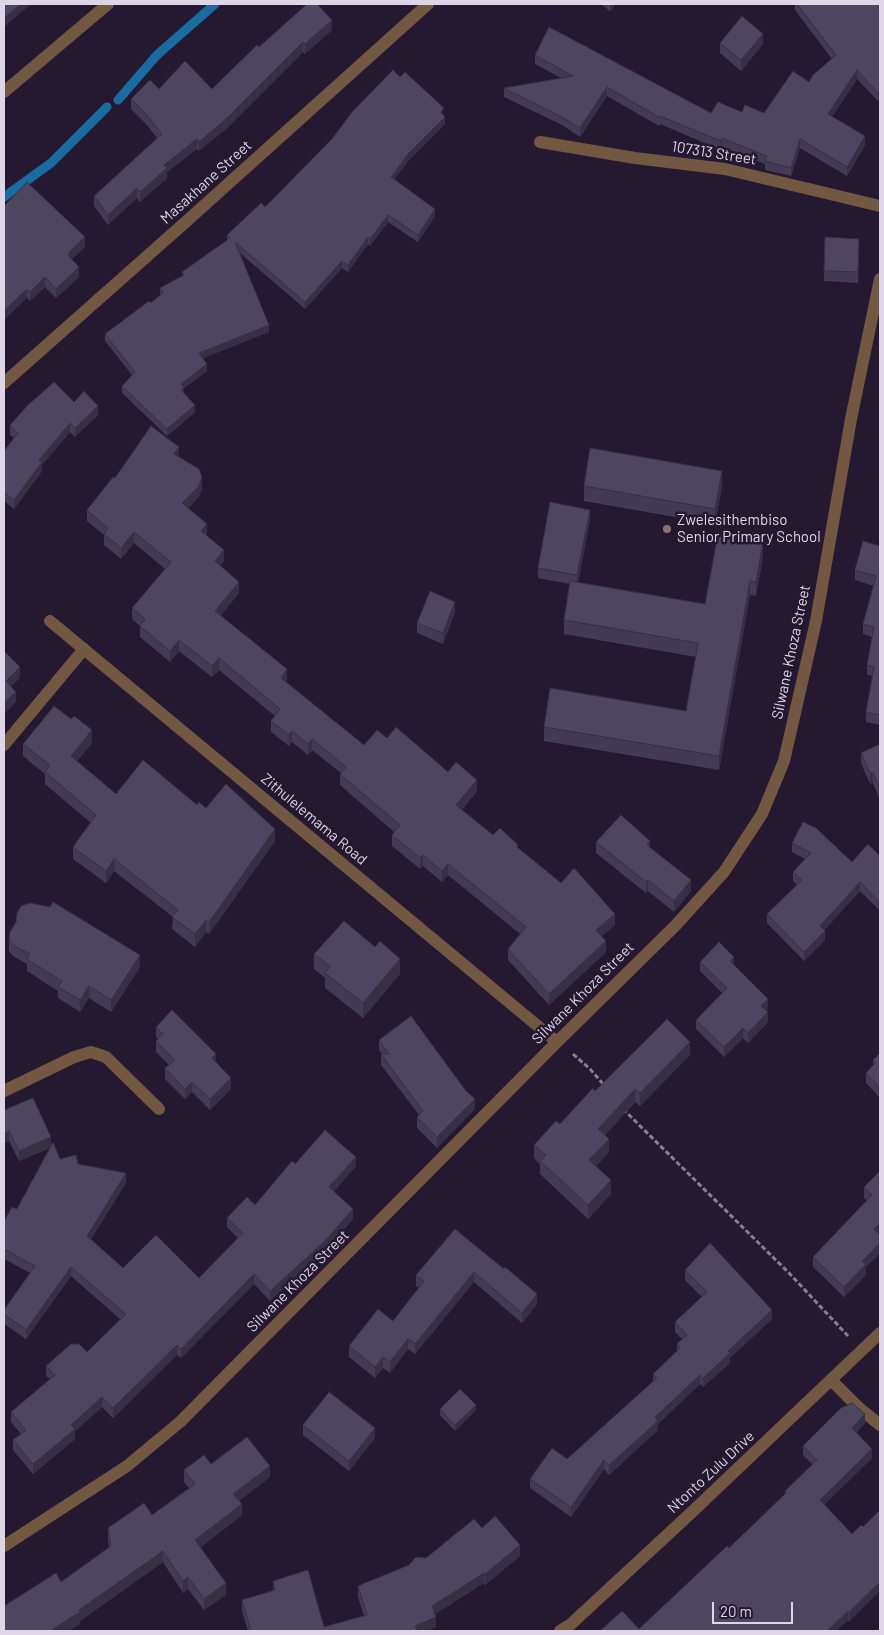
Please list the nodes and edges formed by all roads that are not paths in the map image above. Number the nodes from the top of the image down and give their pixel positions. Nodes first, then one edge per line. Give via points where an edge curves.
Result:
1 (108, 4) edge
2 (428, 4) edge
3 (4, 92) edge
4 (540, 142) dead end
5 (880, 206) edge
6 (880, 279) edge
7 (4, 384) edge
8 (50, 620) dead end
9 (84, 649) junction
10 (4, 745) edge
11 (557, 1042) junction
12 (4, 1091) edge
13 (159, 1109) dead end
14 (880, 1333) edge
15 (831, 1380) junction
16 (880, 1425) edge
17 (4, 1546) edge
18 (560, 1631) edge

1 - 3 street
2 - 7 street, Masakhane Street
4 - 5 street, 107313 Street via 725,169
6 - 11 street, Silwane Khoza Street via 851,419 814,630 784,761 762,814 724,872
8 - 9 street, Zithulelemama Road
9 - 10 street
9 - 11 street, Zithulelemama Road
11 - 17 street, Silwane Khoza Street via 180,1422 127,1466
12 - 13 street via 91,1052 106,1057
14 - 15 street, Ntonto Zulu Drive
15 - 16 street
15 - 18 street, Ntonto Zulu Drive via 592,1605

